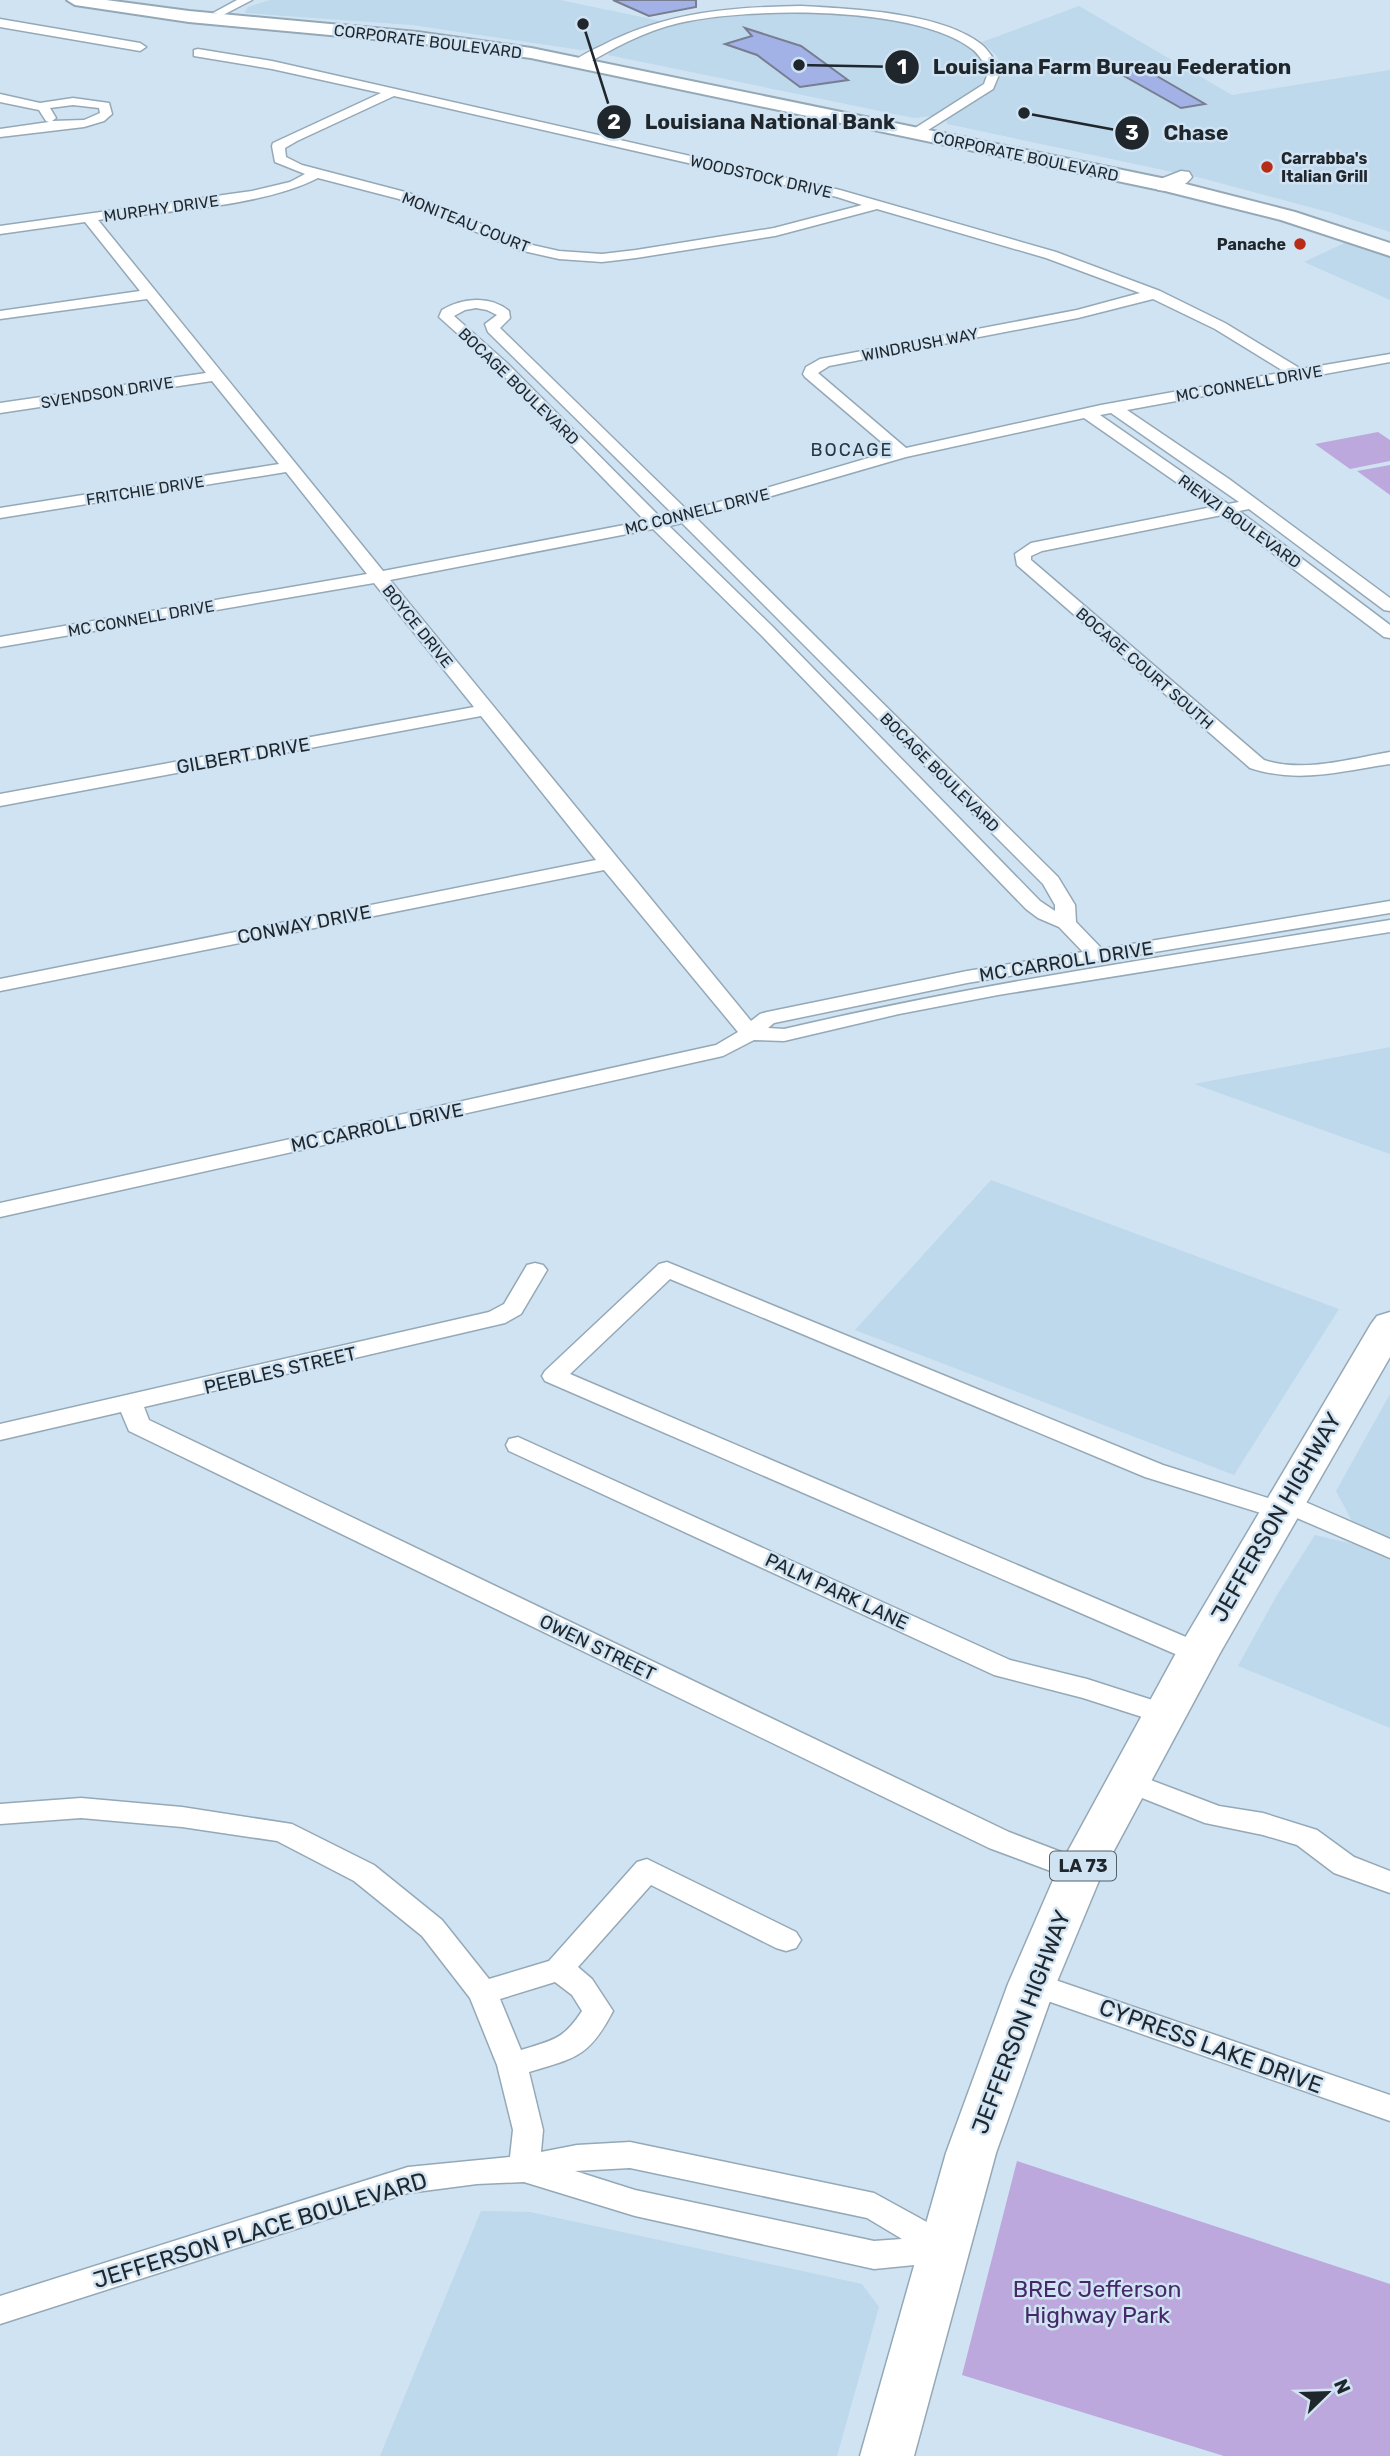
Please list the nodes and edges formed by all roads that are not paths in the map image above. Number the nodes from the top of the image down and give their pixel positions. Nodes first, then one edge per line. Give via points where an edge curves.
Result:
1 (75, 0) edge
2 (125, 0) edge
3 (246, 0) edge
4 (700, 0) edge
5 (218, 5) edge
6 (715, 11) junction
7 (0, 23) edge
8 (26, 29) junction
9 (9, 37) dead end
10 (139, 47) dead end
11 (198, 53) dead end
12 (584, 60) junction
13 (394, 93) junction
14 (0, 98) edge
15 (41, 106) junction
16 (47, 125) junction
17 (923, 129) junction
18 (0, 133) edge
19 (319, 172) junction
20 (1173, 181) junction
21 (876, 205) junction
22 (89, 218) junction
23 (0, 230) edge
24 (1390, 236) edge
25 (1390, 250) edge
26 (149, 294) junction
27 (1155, 295) junction
28 (0, 314) edge
29 (1390, 358) edge
30 (1298, 374) junction
31 (215, 376) junction
32 (0, 408) edge
33 (1114, 408) junction
34 (1087, 413) junction
35 (904, 453) junction
36 (290, 467) junction
37 (1251, 504) junction
38 (1226, 509) junction
39 (0, 513) edge
40 (684, 517) junction
41 (658, 523) junction
42 (379, 578) junction
43 (1390, 606) edge
44 (1390, 632) edge
45 (0, 642) edge
46 (486, 710) junction
47 (1390, 758) edge
48 (1278, 771) joint
49 (0, 800) edge
50 (609, 863) junction
51 (1390, 907) edge
52 (1066, 923) junction
53 (1390, 926) edge
54 (1099, 957) junction
55 (0, 985) edge
56 (750, 1033) junction
57 (0, 1210) edge
58 (535, 1270) dead end
59 (1390, 1324) edge
60 (131, 1404) junction
61 (0, 1432) edge
62 (518, 1445) dead end
63 (1283, 1507) junction
64 (1390, 1549) edge
65 (1198, 1653) junction
66 (1164, 1714) junction
67 (1127, 1781) junction
68 (0, 1814) edge
69 (1080, 1871) junction
70 (1390, 1882) edge
71 (786, 1940) dead end
72 (559, 1969) junction
73 (1032, 1984) junction
74 (483, 1993) junction
75 (512, 2064) junction
76 (1390, 2108) edge
77 (524, 2169) junction
78 (945, 2248) junction
79 (0, 2310) edge
80 (887, 2456) edge

1 - 12 street, CORPORATE BOULEVARD via 180,17 481,44
2 - 5 street, CORPORATE BOULEVARD
3 - 5 street
4 - 6 street
5 - 12 street, CORPORATE BOULEVARD via 448,31
6 - 12 street via 652,27
6 - 17 street via 797,6 862,10 937,25 966,38 992,60 992,80
7 - 8 street
8 - 9 street
8 - 10 street
11 - 13 street, WOODSTOCK DRIVE
12 - 17 street, CORPORATE BOULEVARD
13 - 19 street, MONITEAU COURT via 278,146 280,159
13 - 21 street, WOODSTOCK DRIVE
14 - 15 street
15 - 16 street via 52,122
15 - 16 street via 90,101 105,106 106,114 99,120 63,127
16 - 18 street
17 - 20 street, CORPORATE BOULEVARD
19 - 21 street, MONITEAU COURT via 404,196 524,247 602,258 775,232
19 - 22 street, MURPHY DRIVE via 294,185 252,195
20 - 24 street, CORPORATE BOULEVARD via 1293,206
20 - 25 street, CORPORATE BOULEVARD
21 - 27 street, WOODSTOCK DRIVE via 1051,255
22 - 23 street, MURPHY DRIVE
22 - 26 street, BOYCE DRIVE
26 - 28 street
26 - 31 street, BOYCE DRIVE
27 - 30 street, WOODSTOCK DRIVE
27 - 35 street, WINDRUSH WAY via 825,362 811,370 810,374
29 - 30 street, MC CONNELL DRIVE
30 - 33 street, MC CONNELL DRIVE
31 - 32 street, SVENDSON DRIVE
31 - 36 street, BOYCE DRIVE
33 - 34 street, MC CONNELL DRIVE
33 - 37 street, RIENZI BOULEVARD
34 - 35 street, MC CONNELL DRIVE
34 - 38 street, RIENZI BOULEVARD
35 - 40 street, MC CONNELL DRIVE
36 - 39 street, FRITCHIE DRIVE
36 - 42 street, BOYCE DRIVE
37 - 38 street
37 - 43 street, RIENZI BOULEVARD
38 - 44 street, RIENZI BOULEVARD
38 - 48 street, BOCAGE COURT SOUTH via 1037,547 1023,554 1023,561 1257,764
40 - 41 street, MC CONNELL DRIVE
40 - 41 street, BOCAGE BOULEVARD via 493,329 492,324 503,318 500,310 472,305 447,313 449,321 502,366
40 - 52 street, BOCAGE BOULEVARD via 1051,881 1065,905
41 - 42 street, MC CONNELL DRIVE
41 - 52 street, BOCAGE BOULEVARD via 1033,905
42 - 45 street, MC CONNELL DRIVE
42 - 46 street, BOYCE DRIVE
46 - 49 street, GILBERT DRIVE
46 - 50 street, BOYCE DRIVE
47 - 48 street
50 - 55 street, CONWAY DRIVE
50 - 56 street, BOYCE DRIVE
51 - 54 street, MC CARROLL DRIVE
52 - 54 street, BOCAGE BOULEVARD
53 - 56 street, MC CARROLL DRIVE via 998,989 784,1035
54 - 56 street, MC CARROLL DRIVE via 967,977 767,1018
56 - 57 street, MC CARROLL DRIVE via 723,1050
58 - 60 street, PEEBLES STREET via 513,1309 497,1318
59 - 63 main road, JEFFERSON HIGHWAY / LA 73
60 - 61 street, PEEBLES STREET
60 - 69 street, OWEN STREET via 138,1424 999,1840
62 - 66 street, PALM PARK LANE via 1003,1668
63 - 64 street
63 - 65 main road, JEFFERSON HIGHWAY / LA 73
63 - 65 street via 1154,1471 667,1269 554,1376
65 - 66 main road, JEFFERSON HIGHWAY / LA 73
66 - 67 main road, JEFFERSON HIGHWAY / LA 73
67 - 69 main road, JEFFERSON HIGHWAY / LA 73
67 - 70 street via 1215,1816 1307,1837 1344,1865
68 - 74 street via 81,1808 282,1831 364,1873 432,1928
69 - 73 main road, JEFFERSON HIGHWAY / LA 73
71 - 72 street via 647,1870
72 - 74 street
72 - 75 street via 582,1987 598,2011 580,2039 558,2051
73 - 76 street, CYPRESS LAKE DRIVE
73 - 78 main road, JEFFERSON HIGHWAY / LA 73 via 971,2152
74 - 75 street
75 - 77 street via 528,2130
77 - 78 street, JEFFERSON PLACE BOULEVARD via 635,2203 874,2255
77 - 78 street, JEFFERSON PLACE BOULEVARD via 577,2158 630,2155 874,2206
77 - 79 street, JEFFERSON PLACE BOULEVARD via 408,2180
78 - 80 main road, JEFFERSON HIGHWAY / LA 73

